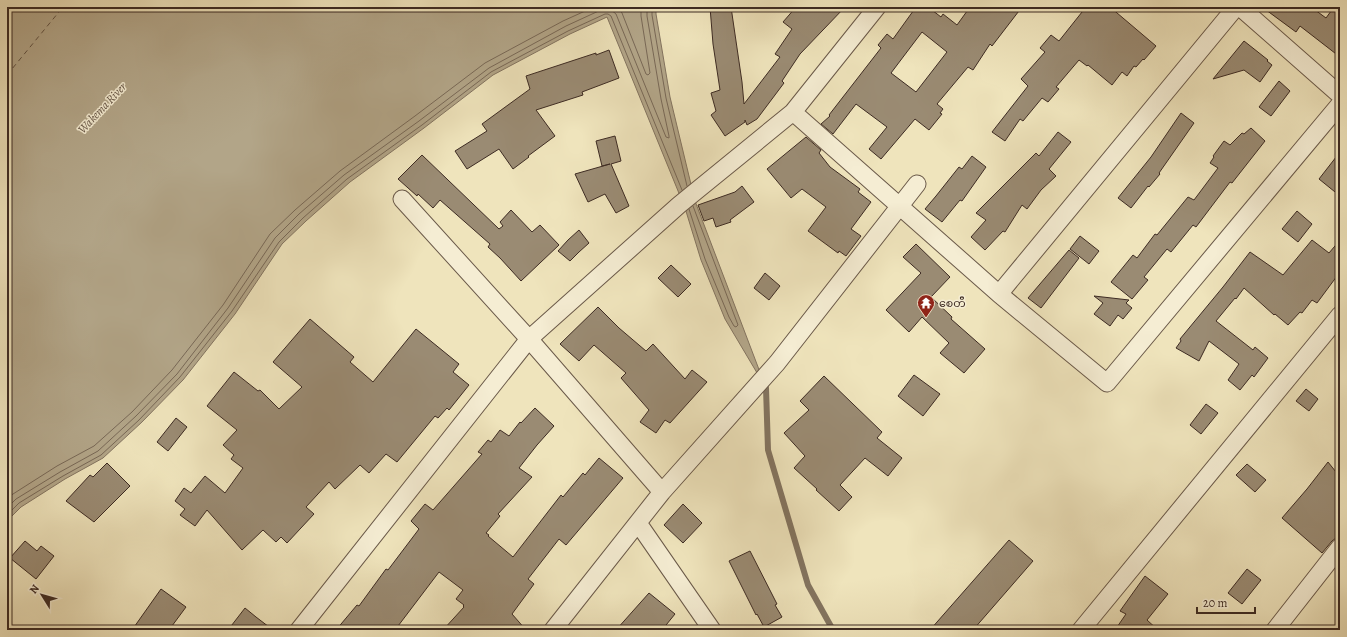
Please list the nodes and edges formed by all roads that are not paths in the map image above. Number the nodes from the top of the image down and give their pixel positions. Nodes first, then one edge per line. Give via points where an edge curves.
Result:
1 (877, 7) edge
2 (1236, 7) edge
3 (1240, 7) edge
4 (1340, 95) edge
5 (1340, 104) edge
6 (793, 112) junction
7 (917, 184) dead end
8 (402, 199) dead end
9 (901, 206) junction
10 (999, 294) junction
11 (1340, 314) edge
12 (529, 339) junction
13 (662, 492) junction
14 (638, 523) junction
15 (1340, 547) edge
16 (299, 630) edge
17 (553, 630) edge
18 (712, 630) edge
19 (1081, 630) edge
20 (1275, 630) edge

1 - 6 street
2 - 10 street
3 - 4 street
5 - 10 street via 1107,383
6 - 9 street
6 - 12 street via 679,205
7 - 9 street
8 - 12 street
9 - 10 street
9 - 13 street via 777,363
11 - 19 street
12 - 13 street
12 - 16 street
13 - 14 street
14 - 17 street
14 - 18 street
15 - 20 street

